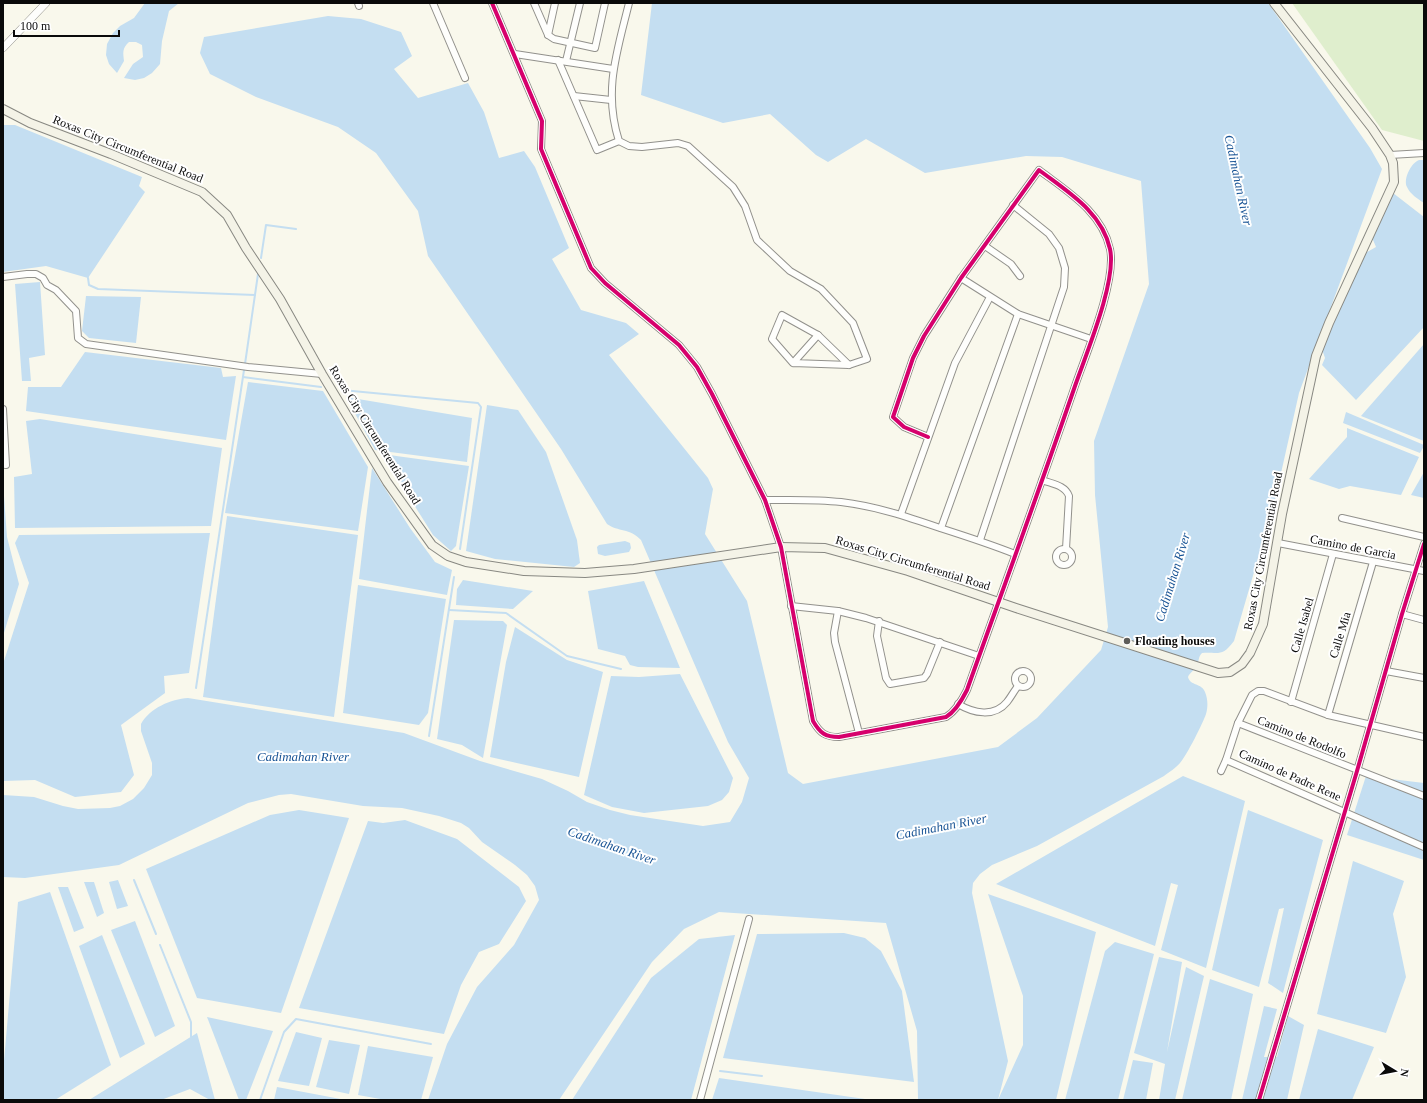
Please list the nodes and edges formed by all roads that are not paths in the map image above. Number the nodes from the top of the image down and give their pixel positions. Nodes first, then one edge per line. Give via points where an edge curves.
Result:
1 (46, 3) edge
2 (433, 3) edge
3 (492, 3) edge
4 (534, 3) edge
5 (555, 3) edge
6 (580, 3) edge
7 (605, 3) edge
8 (629, 3) edge
9 (1274, 3) edge
10 (548, 35) junction
11 (570, 42) junction
12 (3, 48) edge
13 (515, 54) junction
14 (558, 60) junction
15 (566, 61) junction
16 (613, 69) junction
17 (465, 78) dead end
18 (574, 96) junction
19 (611, 100) junction
20 (3, 109) edge
21 (619, 141) junction
22 (1424, 153) edge
23 (1390, 155) junction
24 (1013, 205) junction
25 (985, 246) junction
26 (1020, 276) dead end
27 (3, 277) edge
28 (961, 278) junction
29 (990, 297) junction
30 (1018, 314) junction
31 (1051, 326) junction
32 (818, 335) junction
33 (1091, 339) junction
34 (793, 363) junction
35 (849, 365) junction
36 (322, 374) junction
37 (3, 409) edge
38 (928, 437) junction
39 (6, 465) dead end
40 (1042, 480) junction
41 (765, 500) junction
42 (900, 514) junction
43 (1342, 518) dead end
44 (941, 528) junction
45 (1424, 537) edge
46 (980, 540) junction
47 (1278, 543) junction
48 (1424, 544) edge
49 (781, 547) junction
50 (1066, 549) dead end
51 (1015, 554) junction
52 (1333, 554) junction
53 (1373, 562) junction
54 (1416, 569) junction
55 (1424, 571) edge
56 (998, 602) junction
57 (791, 606) junction
58 (838, 611) junction
59 (1402, 614) junction
60 (1424, 620) edge
61 (879, 621) junction
62 (940, 642) junction
63 (979, 656) junction
64 (1386, 671) junction
65 (1424, 678) edge
66 (1018, 686) dead end
67 (1291, 702) junction
68 (958, 704) junction
69 (1328, 715) junction
70 (1238, 723) junction
71 (1371, 725) junction
72 (859, 733) junction
73 (1424, 737) edge
74 (1226, 760) junction
75 (1221, 771) dead end
76 (1357, 771) junction
77 (1424, 796) edge
78 (1344, 811) junction
79 (1424, 847) edge
80 (749, 919) dead end
81 (700, 1100) edge
82 (1259, 1100) edge

1 - 12 street
2 - 17 street
3 - 13 street
4 - 10 street
5 - 10 street
6 - 11 street
7 - 11 street via 594,48
8 - 16 street
9 - 23 main road, Roxas City Circumferential Road via 1372,128
10 - 11 street
11 - 15 street
13 - 14 street
13 - 41 street via 542,121 541,149 591,268 604,283 679,345 697,367
14 - 15 street
14 - 18 street
15 - 16 street
16 - 19 street
18 - 19 street
18 - 21 street via 597,150
19 - 21 street via 614,126
20 - 36 main road, Roxas City Circumferential Road via 30,123 202,192 227,215 280,299
21 - 35 street via 629,146 642,147 678,143 688,146 733,187 745,206 757,240 790,271 821,289 853,323 867,359
22 - 23 street
23 - 47 main road, Roxas City Circumferential Road via 1394,182 1316,356
24 - 25 street
24 - 31 street via 1049,234 1059,248 1065,268 1064,288
24 - 33 street via 1039,170 1084,205 1098,220 1110,250 1110,269 1105,296
25 - 26 street via 1011,264
25 - 28 street
27 - 36 street via 36,274 43,278 47,285 56,290 76,311 78,338 86,344 248,367
28 - 29 street
28 - 38 street via 913,358 893,417 904,427
29 - 30 street
29 - 38 street via 955,363
30 - 31 street
30 - 44 street
31 - 33 street
31 - 46 street
32 - 34 street
32 - 34 street via 782,315 772,339
32 - 35 street
33 - 40 street
34 - 35 street
36 - 49 main road, Roxas City Circumferential Road via 399,500 432,545 448,556 466,562 524,571 585,573 634,569
37 - 39 street
38 - 42 street
40 - 50 street via 1063,488 1069,496
40 - 51 street
41 - 42 street via 842,502
41 - 49 street
42 - 44 street
43 - 45 street
44 - 46 street
46 - 51 street
47 - 52 street, Camino de Garcia
47 - 56 main road, Roxas City Circumferential Road via 1263,624 1250,653 1242,664 1230,672 1218,673 1201,668
48 - 54 street
49 - 56 main road, Roxas City Circumferential Road via 825,548
49 - 57 street
51 - 56 street
52 - 53 street, Camino de Garcia
52 - 67 street, Calle Isabel
53 - 54 street, Camino de Garcia
53 - 69 street, Calle Mia
54 - 55 street, Camino de Garcia
54 - 59 street
56 - 63 street
57 - 58 street
57 - 72 street via 813,721 822,734 830,737
58 - 61 street
58 - 72 street via 835,642
59 - 60 street
59 - 64 street
61 - 62 street
61 - 62 street via 877,636 886,678 890,684 924,678
62 - 63 street
63 - 68 street via 967,690
64 - 65 street
64 - 71 street
66 - 68 street via 1007,703 993,711 976,712
67 - 69 street
67 - 70 street via 1258,691 1252,695
68 - 72 street via 953,712 946,716
69 - 71 street
70 - 74 street
70 - 76 street, Camino de Rodolfo
71 - 73 street
71 - 76 street
74 - 75 street
74 - 78 street, Camino de Padre Rene
76 - 77 street, Camino de Rodolfo
76 - 78 street
78 - 79 street, Camino de Padre Rene
78 - 82 street
80 - 81 street

